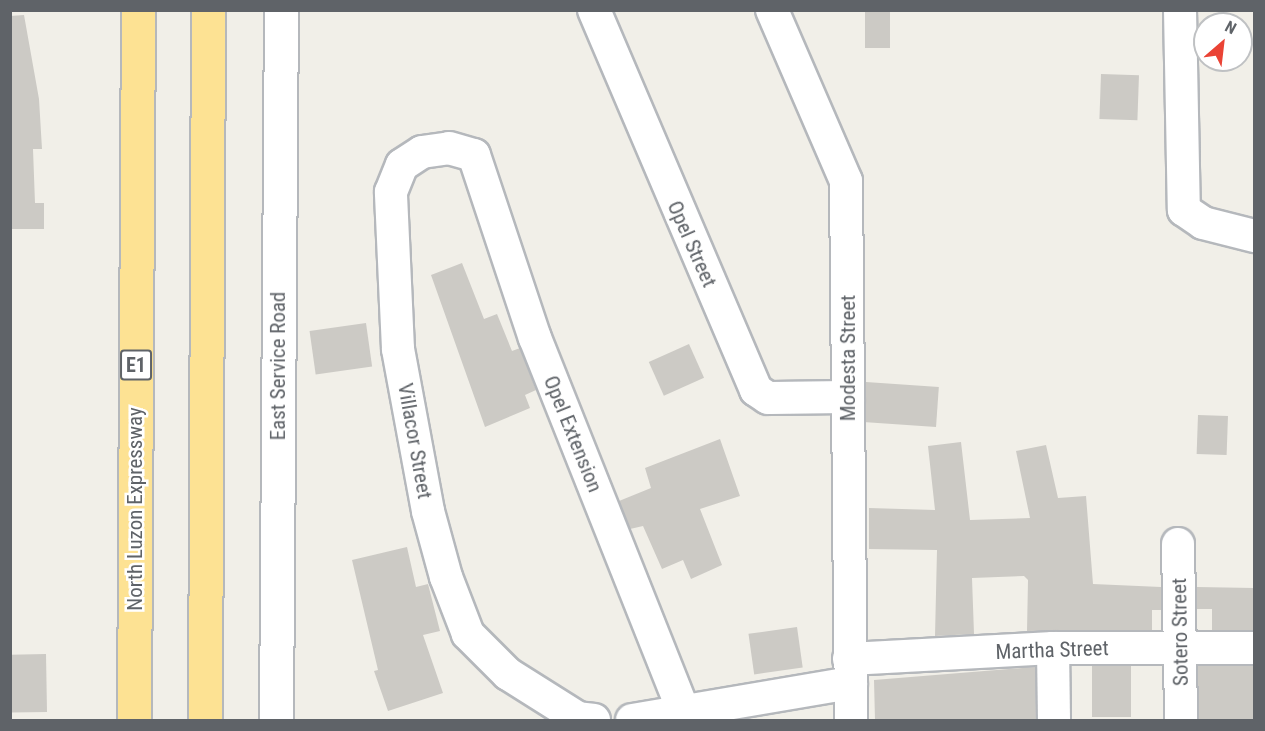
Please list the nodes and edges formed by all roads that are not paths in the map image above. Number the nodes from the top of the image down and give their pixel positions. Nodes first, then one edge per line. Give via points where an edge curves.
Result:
1 (138, 10) edge
2 (208, 10) edge
3 (281, 10) edge
4 (594, 10) edge
5 (772, 10) edge
6 (1180, 10) edge
7 (474, 155) joint
8 (1254, 236) edge
9 (848, 397) junction
10 (1178, 544) dead end
11 (1182, 647) junction
12 (1053, 648) junction
13 (1254, 648) edge
14 (850, 671) junction
15 (683, 710) junction
16 (134, 720) edge
17 (205, 720) edge
18 (276, 720) edge
19 (594, 720) edge
20 (632, 720) edge
21 (851, 720) edge
22 (1054, 720) edge
23 (1181, 720) edge

1 - 16 highway, North Luzon Expressway / E1
2 - 17 highway
3 - 18 street, East Service Road
4 - 9 street, Opel Street via 756,390 768,398
5 - 9 street, Modesta Street via 846,181
6 - 8 street via 1184,210 1203,223
7 - 15 street, Opel Extension via 535,338
7 - 19 street, Villacor Street via 449,148 422,152 402,165 391,192 398,349 428,511 446,577 468,634 508,674 578,718
9 - 14 street, Modesta Street
10 - 11 street, Sotero Street
11 - 12 street, Martha Street
11 - 13 street, Martha Street
11 - 23 street, Sotero Street
12 - 14 street, Martha Street
12 - 22 street
14 - 15 street
14 - 21 street, Modesta Street
15 - 20 street

